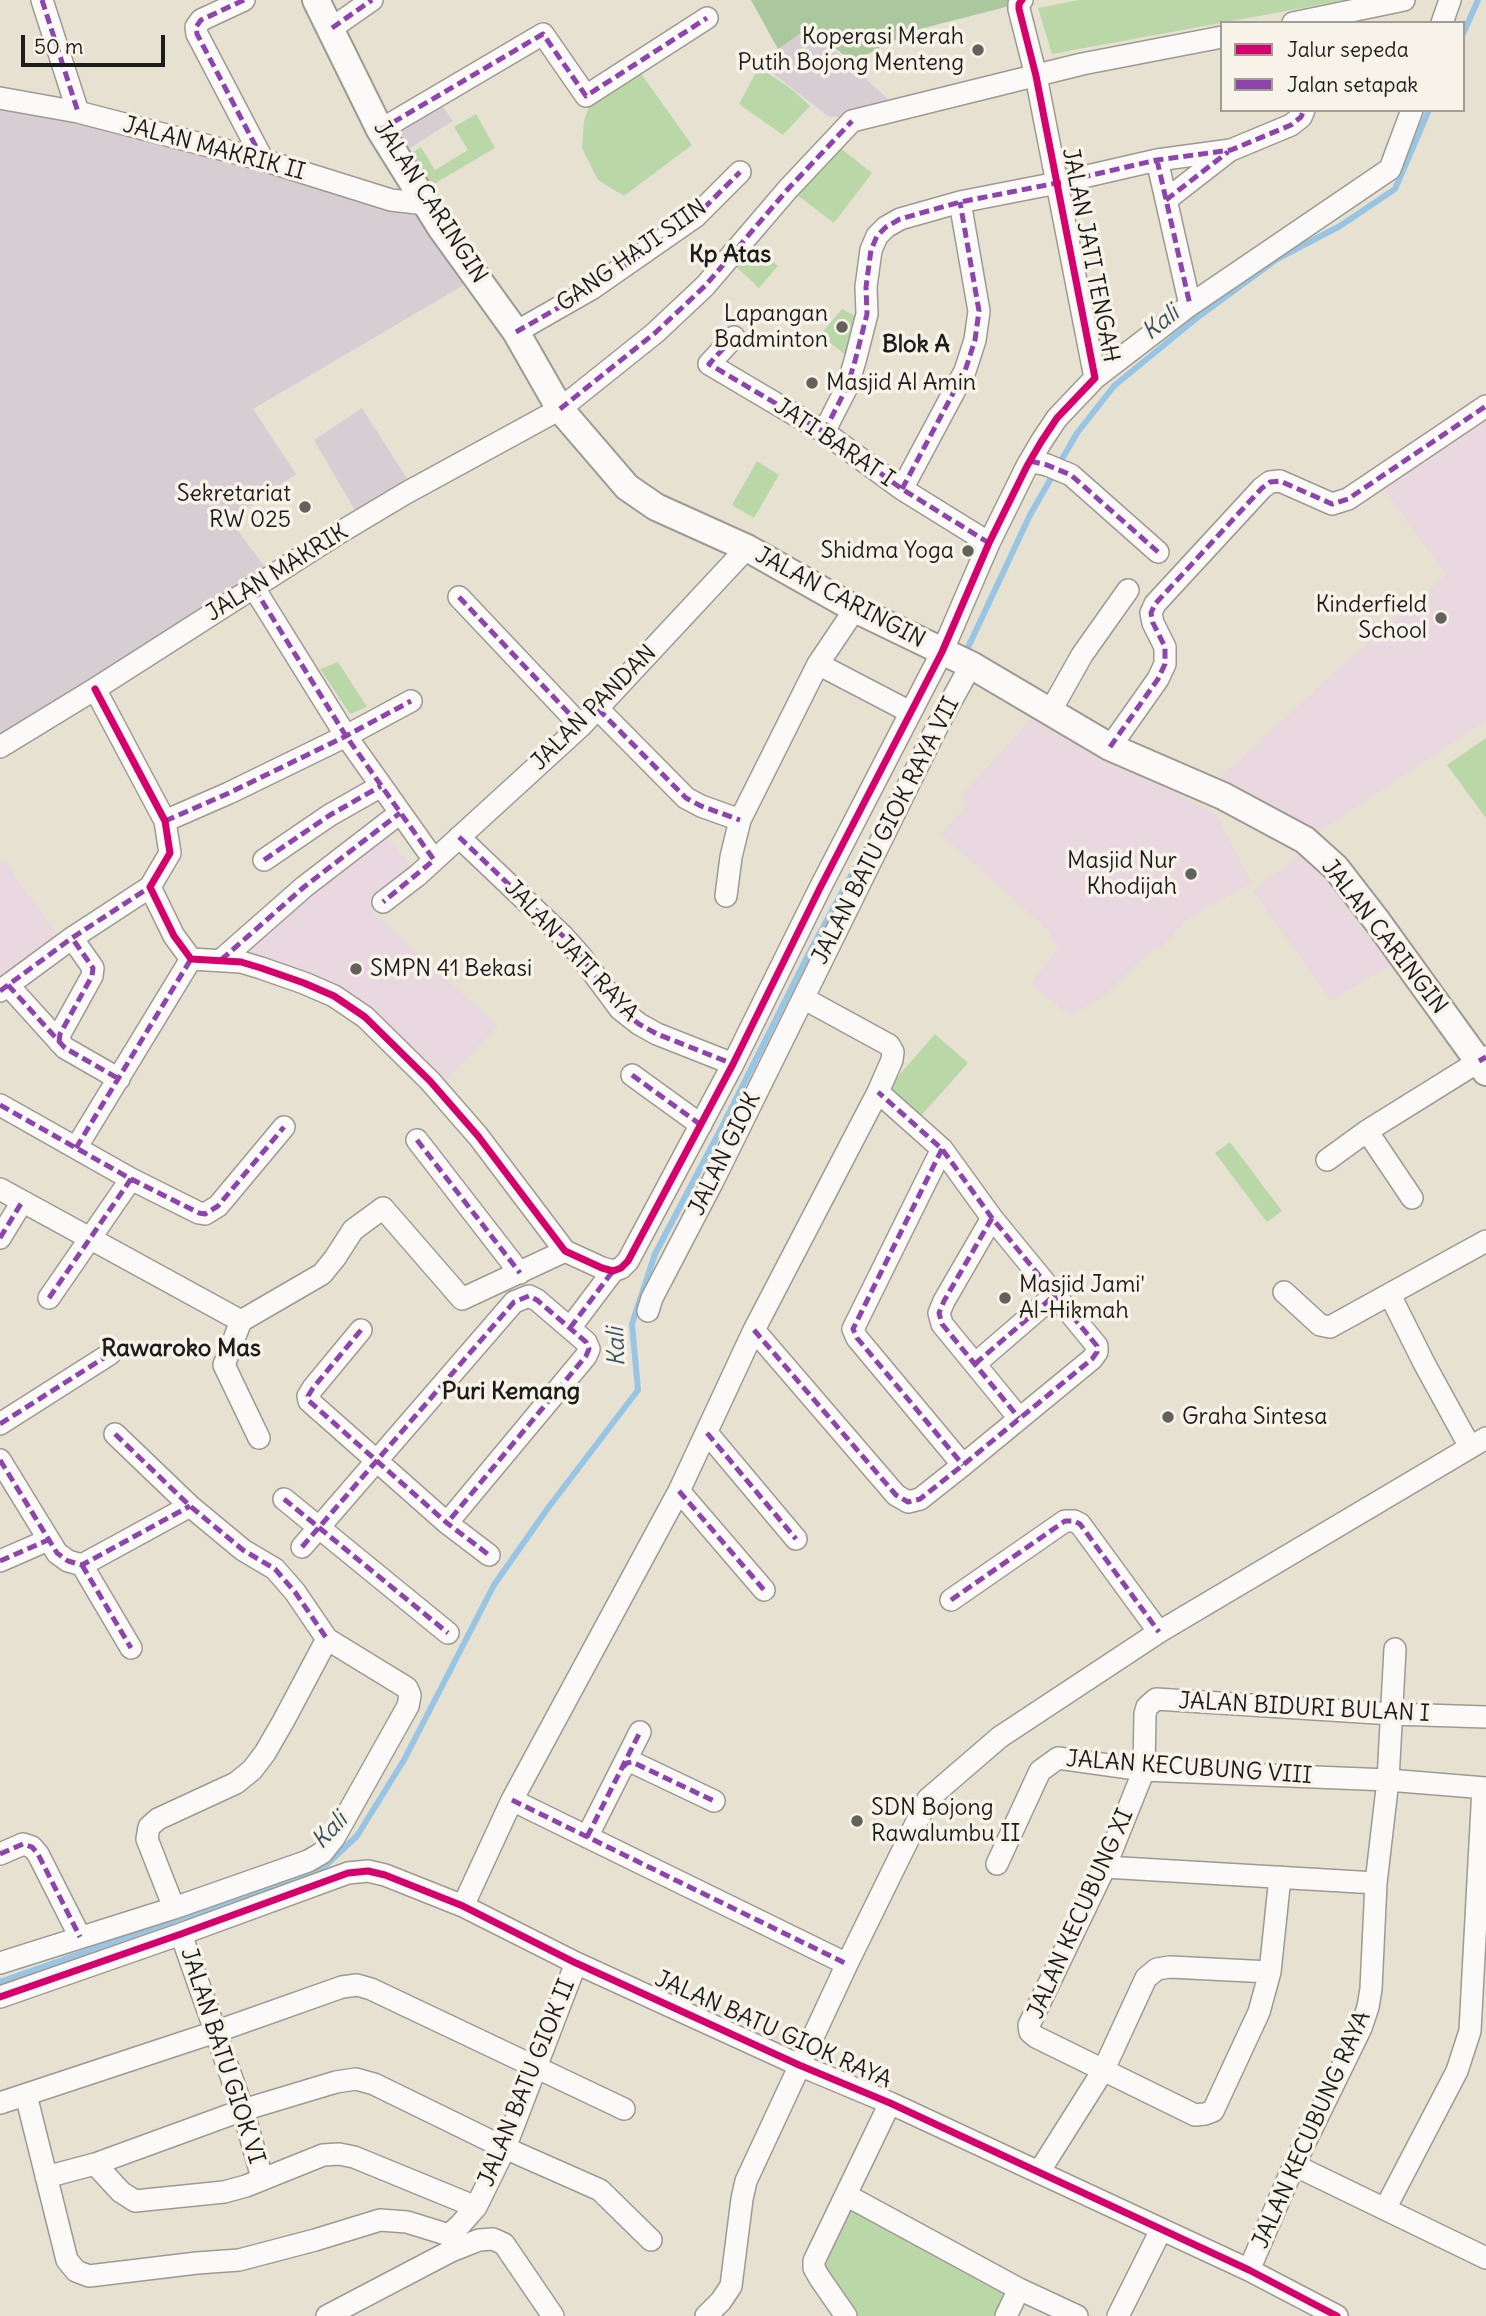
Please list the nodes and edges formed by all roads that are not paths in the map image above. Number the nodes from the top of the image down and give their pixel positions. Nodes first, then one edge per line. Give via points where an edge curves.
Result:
1 (42, 0) edge
2 (244, 0) edge
3 (316, 0) edge
4 (372, 0) edge
5 (1023, 0) edge
6 (1404, 0) edge
7 (1450, 0) edge
8 (707, 18) dead end
9 (1303, 21) edge
10 (1443, 21) edge
11 (332, 29) junction
12 (1220, 37) edge
13 (1036, 76) junction
14 (0, 98) edge
15 (78, 112) junction
16 (1303, 112) edge
17 (1411, 112) edge
18 (380, 130) junction
19 (1231, 150) junction
20 (263, 160) junction
21 (1157, 160) junction
22 (740, 172) dead end
23 (1057, 183) junction
24 (1166, 200) junction
25 (960, 202) junction
26 (426, 204) junction
27 (1190, 305) junction
28 (516, 332) junction
29 (734, 337) dead end
30 (1095, 378) junction
31 (1486, 406) edge
32 (559, 409) junction
33 (824, 432) junction
34 (1047, 466) junction
35 (902, 489) junction
36 (989, 543) junction
37 (747, 548) junction
38 (1158, 552) dead end
39 (254, 588) junction
40 (1128, 590) dead end
41 (458, 597) dead end
42 (855, 609) junction
43 (957, 658) junction
44 (818, 664) junction
45 (95, 689) junction
46 (411, 701) dead end
47 (598, 709) junction
48 (911, 712) junction
49 (1050, 712) junction
50 (581, 726) junction
51 (346, 736) junction
52 (0, 747) edge
53 (1110, 747) junction
54 (382, 786) junction
55 (400, 813) junction
56 (740, 820) junction
57 (165, 821) junction
58 (459, 837) junction
59 (264, 860) dead end
60 (433, 860) junction
61 (149, 887) junction
62 (726, 896) dead end
63 (383, 902) dead end
64 (72, 938) junction
65 (191, 958) junction
66 (220, 960) junction
67 (4, 988) edge
68 (803, 998) junction
69 (59, 1042) junction
70 (1483, 1063) edge
71 (733, 1064) junction
72 (632, 1075) dead end
73 (119, 1079) junction
74 (878, 1092) junction
75 (0, 1105) edge
76 (701, 1125) junction
77 (284, 1127) dead end
78 (1367, 1131) junction
79 (417, 1140) dead end
80 (76, 1148) junction
81 (942, 1149) junction
82 (1327, 1160) dead end
83 (131, 1178) junction
84 (0, 1189) edge
85 (1412, 1198) dead end
86 (22, 1202) junction
87 (992, 1218) junction
88 (0, 1238) edge
89 (89, 1238) junction
90 (1486, 1241) edge
91 (565, 1251) junction
92 (613, 1270) junction
93 (520, 1273) junction
94 (1284, 1292) dead end
95 (1055, 1295) junction
96 (1390, 1295) junction
97 (49, 1298) dead end
98 (648, 1311) dead end
99 (241, 1321) junction
100 (570, 1328) junction
101 (361, 1330) dead end
102 (754, 1330) junction
103 (110, 1354) dead end
104 (975, 1364) junction
105 (1020, 1418) junction
106 (0, 1424) edge
107 (707, 1433) junction
108 (115, 1434) dead end
109 (259, 1437) dead end
110 (1478, 1442) edge
111 (0, 1460) edge
112 (375, 1461) junction
113 (963, 1465) junction
114 (679, 1491) junction
115 (284, 1499) dead end
116 (190, 1507) junction
117 (447, 1522) junction
118 (318, 1526) junction
119 (796, 1538) dead end
120 (48, 1540) junction
121 (302, 1547) dead end
122 (489, 1555) dead end
123 (0, 1561) edge
124 (82, 1565) junction
125 (764, 1590) dead end
126 (951, 1600) dead end
127 (1159, 1632) junction
128 (448, 1633) dead end
129 (327, 1639) junction
130 (131, 1648) dead end
131 (1395, 1649) dead end
132 (1393, 1714) junction
133 (1486, 1717) edge
134 (640, 1732) dead end
135 (622, 1767) junction
136 (1144, 1770) junction
137 (1388, 1780) junction
138 (1485, 1788) edge
139 (512, 1800) junction
140 (714, 1801) dead end
141 (587, 1837) junction
142 (0, 1854) edge
143 (998, 1864) dead end
144 (1105, 1867) junction
145 (1280, 1877) junction
146 (1376, 1883) junction
147 (463, 1906) junction
148 (174, 1908) junction
149 (181, 1934) junction
150 (80, 1937) junction
151 (0, 1963) edge
152 (576, 1963) junction
153 (846, 1964) junction
154 (1270, 1972) junction
155 (0, 1997) edge
156 (215, 2032) junction
157 (799, 2065) junction
158 (535, 2068) junction
159 (1104, 2070) junction
160 (26, 2095) junction
161 (890, 2102) junction
162 (0, 2103) edge
163 (624, 2109) dead end
164 (243, 2110) junction
165 (505, 2148) junction
166 (94, 2164) junction
167 (1294, 2165) junction
168 (1039, 2172) junction
169 (46, 2176) junction
170 (262, 2178) junction
171 (846, 2194) junction
172 (476, 2207) junction
173 (1385, 2209) junction
174 (1161, 2230) junction
175 (650, 2240) dead end
176 (1483, 2250) edge
177 (1249, 2270) junction
178 (1019, 2289) junction
179 (327, 2316) edge
180 (553, 2316) edge
181 (706, 2316) edge
182 (846, 2316) edge
183 (1006, 2316) edge
184 (1077, 2316) edge
185 (1118, 2316) edge
186 (1337, 2316) edge

1 - 15 street
2 - 20 street via 201,20 196,27
3 - 11 main road, JALAN CARINGIN
4 - 11 street
5 - 13 street, JALAN JATI TENGAH via 1019,9
6 - 9 street
7 - 10 street
8 - 18 street via 586,96 543,34
11 - 18 main road, JALAN CARINGIN
12 - 13 street
13 - 23 street, JALAN JATI TENGAH
13 - 32 street, JALAN MAKRIK via 852,121 705,286 655,333
14 - 15 street, JALAN MAKRIK II
15 - 20 street, JALAN MAKRIK II
16 - 19 street via 1291,125
17 - 27 street via 1390,169
18 - 26 main road, JALAN CARINGIN
19 - 21 street
19 - 24 street
20 - 26 street, JALAN MAKRIK II via 391,200
21 - 23 street
21 - 24 street
22 - 28 street, GANG HAJI SIIN via 695,217 593,288
23 - 25 street
23 - 30 street, JALAN JATI TENGAH
24 - 27 street
25 - 33 street via 900,219 877,236 866,287 867,314 855,361
25 - 35 street via 979,311 975,340 965,371
26 - 28 main road, JALAN CARINGIN
27 - 30 street
28 - 32 main road, JALAN CARINGIN
29 - 33 street, JATI BARAT I via 709,364
30 - 34 street, JALAN JATI TENGAH via 1041,442
31 - 53 street via 1348,499 1332,504 1280,481 1262,488 1155,604 1151,613 1165,647 1165,664
32 - 37 main road, JALAN CARINGIN via 627,487 656,507
32 - 39 street, JALAN MAKRIK via 406,493
33 - 35 street, JATI BARAT I
34 - 36 street, JALAN JATI TENGAH
34 - 38 street via 1071,475
35 - 36 street, JATI BARAT I
36 - 43 street, JALAN JATI TENGAH
37 - 42 main road, JALAN CARINGIN
37 - 47 street, JALAN PANDAN
39 - 45 street, JALAN MAKRIK
39 - 51 street
40 - 49 street via 1082,655
41 - 50 street
42 - 43 main road, JALAN CARINGIN
42 - 44 street
43 - 48 street
43 - 49 main road, JALAN CARINGIN
43 - 68 street, JALAN BATU GIOK RAYA VII via 939,723
44 - 48 street
44 - 56 street
45 - 52 street, JALAN MAKRIK
45 - 57 street
46 - 51 street
47 - 50 street, JALAN PANDAN
47 - 56 street via 686,798
48 - 71 street
49 - 53 main road, JALAN CARINGIN
50 - 58 street, JALAN PANDAN
51 - 54 street
51 - 57 street
53 - 70 main road, JALAN CARINGIN via 1216,792 1305,840 1336,868
54 - 55 street
54 - 59 street
55 - 60 street
55 - 66 street
56 - 62 street
57 - 61 street via 170,853
58 - 60 street, JALAN PANDAN
58 - 71 street, JALAN JATI RAYA via 563,936 620,1009 657,1034
60 - 63 street, JALAN PANDAN
61 - 64 street
61 - 65 street
64 - 67 street
64 - 69 street via 93,968 92,976
65 - 66 street
65 - 73 street
66 - 91 street via 241,962 304,983 365,1017 478,1136
67 - 69 street
68 - 74 street via 889,1045 892,1060
68 - 98 street, JALAN GIOK
69 - 73 street
70 - 78 street
71 - 76 street
72 - 76 street
73 - 80 street
74 - 81 street
74 - 102 street
75 - 80 street
76 - 92 street via 628,1261
77 - 83 street via 218,1206 205,1214
78 - 82 street
78 - 85 street
79 - 93 street
80 - 83 street
81 - 87 street
81 - 113 street via 853,1329
83 - 89 street
84 - 86 street
86 - 88 street
86 - 89 street
87 - 95 street
87 - 104 street via 939,1313 942,1324
89 - 97 street
89 - 99 street
90 - 96 street
91 - 92 street
91 - 93 street
92 - 100 street
93 - 99 street via 463,1299 383,1208 353,1230 322,1274
94 - 96 street via 1320,1325 1330,1327
95 - 104 street
95 - 105 street via 1097,1346 1097,1352
96 - 110 street via 1424,1363
99 - 109 street via 224,1365
100 - 112 street via 537,1300 528,1296 514,1302
100 - 117 street via 586,1342 586,1356
101 - 112 street via 308,1396
102 - 107 street
102 - 113 street via 896,1495 908,1502 919,1499
103 - 106 street
104 - 105 street
105 - 113 street
107 - 114 street
107 - 119 street
108 - 116 street
110 - 127 street
111 - 120 street
112 - 117 street
112 - 118 street
114 - 125 street
114 - 139 street
115 - 118 street
116 - 124 street
116 - 129 street via 243,1550 275,1569
117 - 122 street
118 - 121 street
118 - 128 street
120 - 123 street
120 - 124 street via 57,1553
124 - 130 street
126 - 127 street via 1065,1521 1073,1521 1080,1524
127 - 153 street via 1000,1737 928,1799
129 - 148 street via 252,1770 149,1828 147,1839
129 - 148 street via 399,1681 410,1695 341,1826 322,1853 308,1861
131 - 132 street, JALAN KECUBUNG RAYA
132 - 133 street, JALAN BIDURI BULAN I
132 - 136 street, JALAN BIDURI BULAN I via 1156,1699 1145,1714
132 - 137 street, JALAN KECUBUNG RAYA
134 - 135 street
135 - 140 street via 632,1762
135 - 141 street
136 - 137 street, JALAN KECUBUNG VIII
136 - 143 street, JALAN KECUBUNG VIII via 1058,1758 1049,1762 1040,1771
136 - 144 street, JALAN KECUBUNG XI
137 - 138 street, JALAN KECUBUNG VIII
137 - 146 street, JALAN KECUBUNG RAYA
138 - 173 street via 1470,2031 1457,2071
139 - 141 street
139 - 147 street
141 - 153 street
142 - 150 street via 23,1844 32,1847
144 - 145 street
144 - 159 street, JALAN KECUBUNG XI via 1029,2025 1035,2036
145 - 146 street
145 - 154 street, JALAN KECUBUNG XI
146 - 167 street, JALAN KECUBUNG RAYA via 1368,2007
147 - 149 street, JALAN BATU GIOK RAYA via 368,1871 348,1873
147 - 152 street, JALAN BATU GIOK RAYA
148 - 150 street
149 - 155 street, JALAN BATU GIOK RAYA
149 - 156 street, JALAN BATU GIOK VI
150 - 151 street
152 - 157 street, JALAN BATU GIOK RAYA
152 - 158 street, JALAN BATU GIOK II
153 - 157 street
154 - 159 street via 1157,1969 1146,1978
154 - 159 street, JALAN KECUBUNG XI via 1259,2012 1213,2111 1195,2115
156 - 158 street via 357,1985
156 - 160 street
156 - 164 street, JALAN BATU GIOK VI
157 - 161 street, JALAN BATU GIOK RAYA
157 - 181 street via 746,2181 731,2286
158 - 163 street
158 - 165 street, JALAN BATU GIOK II
159 - 168 street
160 - 162 street
160 - 169 street
161 - 168 street, JALAN BATU GIOK RAYA
161 - 171 street
164 - 165 street via 356,2079
164 - 166 street
164 - 170 street, JALAN BATU GIOK VI
165 - 172 street, JALAN BATU GIOK II
165 - 175 street via 600,2190
166 - 169 street
166 - 170 street via 135,2201 224,2192
167 - 173 street
167 - 177 street, JALAN KECUBUNG RAYA
168 - 174 street, JALAN BATU GIOK RAYA
169 - 172 street, JALAN BATU GIOK II via 67,2260 76,2271 89,2276 239,2260 380,2220 407,2222 449,2235
170 - 172 street via 323,2155 339,2154
171 - 178 street
171 - 182 street via 814,2261 814,2268
173 - 176 street
174 - 177 street, JALAN BATU GIOK RAYA
174 - 185 street
177 - 186 street, JALAN BATU GIOK RAYA
178 - 183 street
178 - 184 street
179 - 180 street via 451,2251 493,2239 504,2244

